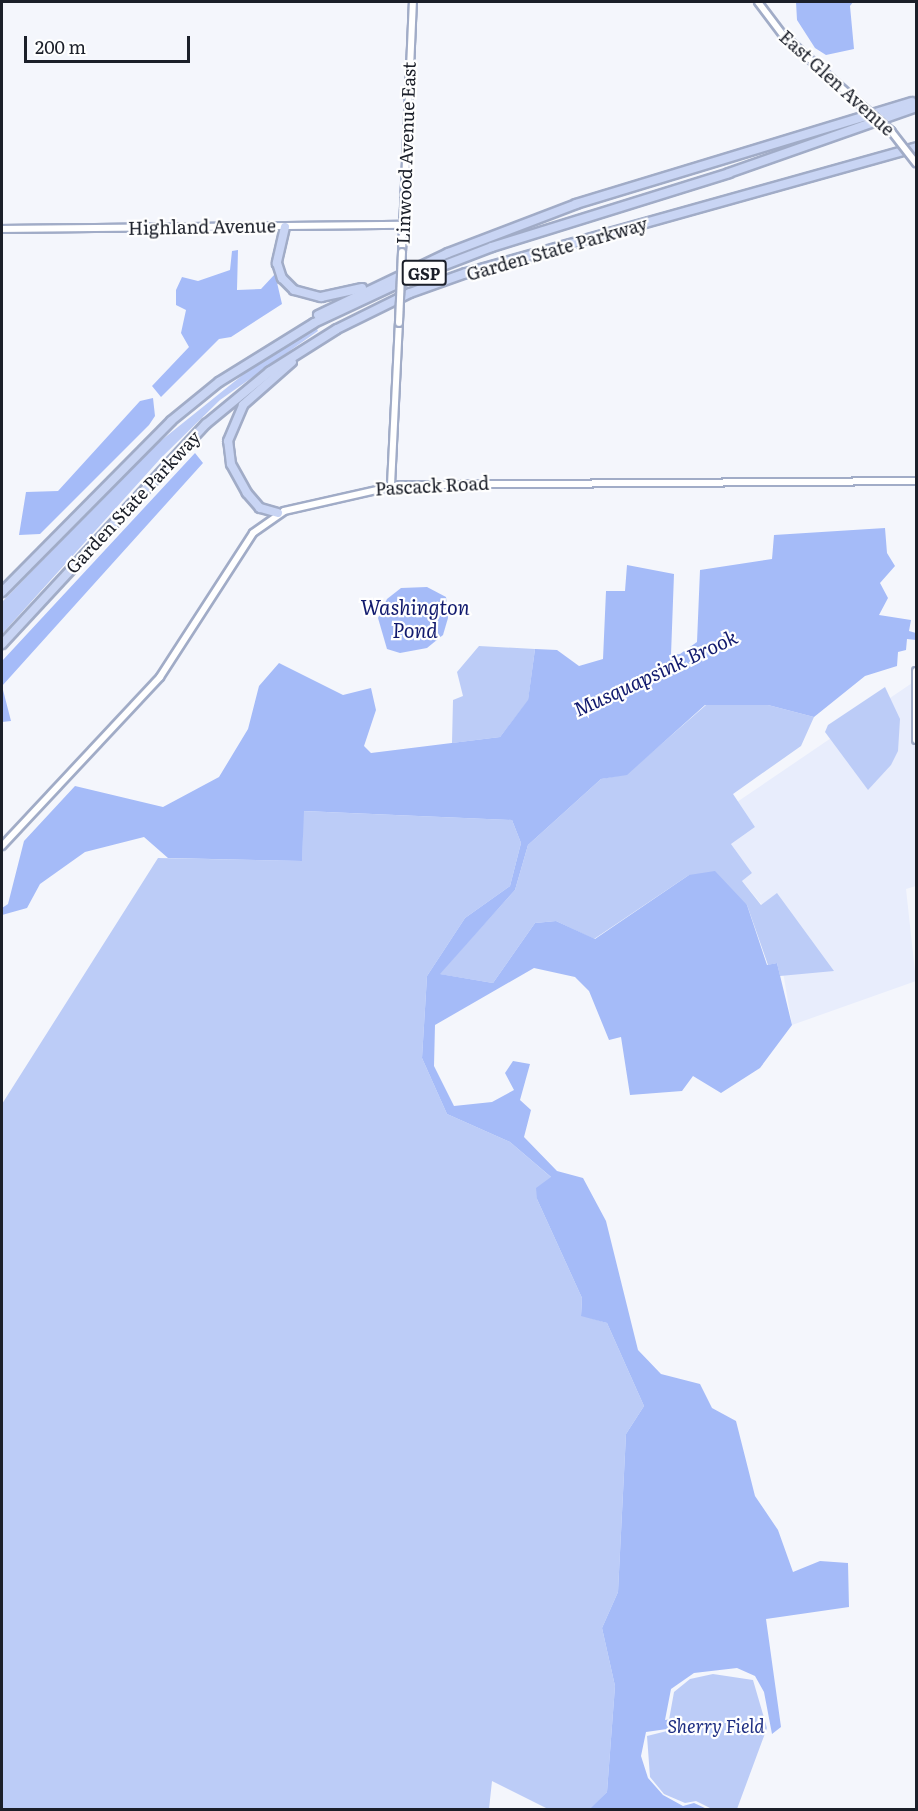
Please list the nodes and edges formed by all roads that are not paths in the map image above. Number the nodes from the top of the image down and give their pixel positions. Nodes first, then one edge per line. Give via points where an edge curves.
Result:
1 (413, 2) edge
2 (758, 2) edge
3 (916, 101) edge
4 (916, 107) edge
5 (916, 147) edge
6 (916, 163) edge
7 (403, 225) junction
8 (285, 226) junction
9 (2, 229) edge
10 (448, 253) junction
11 (319, 339) junction
12 (219, 382) junction
13 (916, 481) edge
14 (391, 485) junction
15 (278, 513) junction
16 (2, 592) edge
17 (2, 644) edge
18 (916, 671) edge
19 (916, 740) edge
20 (2, 846) edge

1 - 7 main road, Linwood Avenue East
2 - 6 main road, East Glen Avenue, bridge via 783,35 891,131
3 - 10 highway, Garden State Parkway / GSP via 605,195
4 - 12 highway, Garden State Parkway / GSP via 738,170 435,268 314,323
5 - 11 highway, Garden State Parkway / GSP via 448,279 392,301
7 - 8 main road, Highland Avenue
7 - 14 main road, Linwood Avenue East, bridge
8 - 9 main road, Highland Avenue
8 - 10 highway via 278,245 278,268 289,286 309,296 354,290
10 - 12 highway, Garden State Parkway / GSP via 312,318 237,365
11 - 15 highway via 256,391 231,427 229,456 237,478 256,505
11 - 17 highway, Garden State Parkway / GSP via 253,384 191,439
12 - 16 highway, Garden State Parkway / GSP via 142,448
13 - 14 main road, Pascack Road
14 - 15 main road, Pascack Road
15 - 20 main road, Pascack Road via 257,527 247,540 160,677
18 - 19 main road

